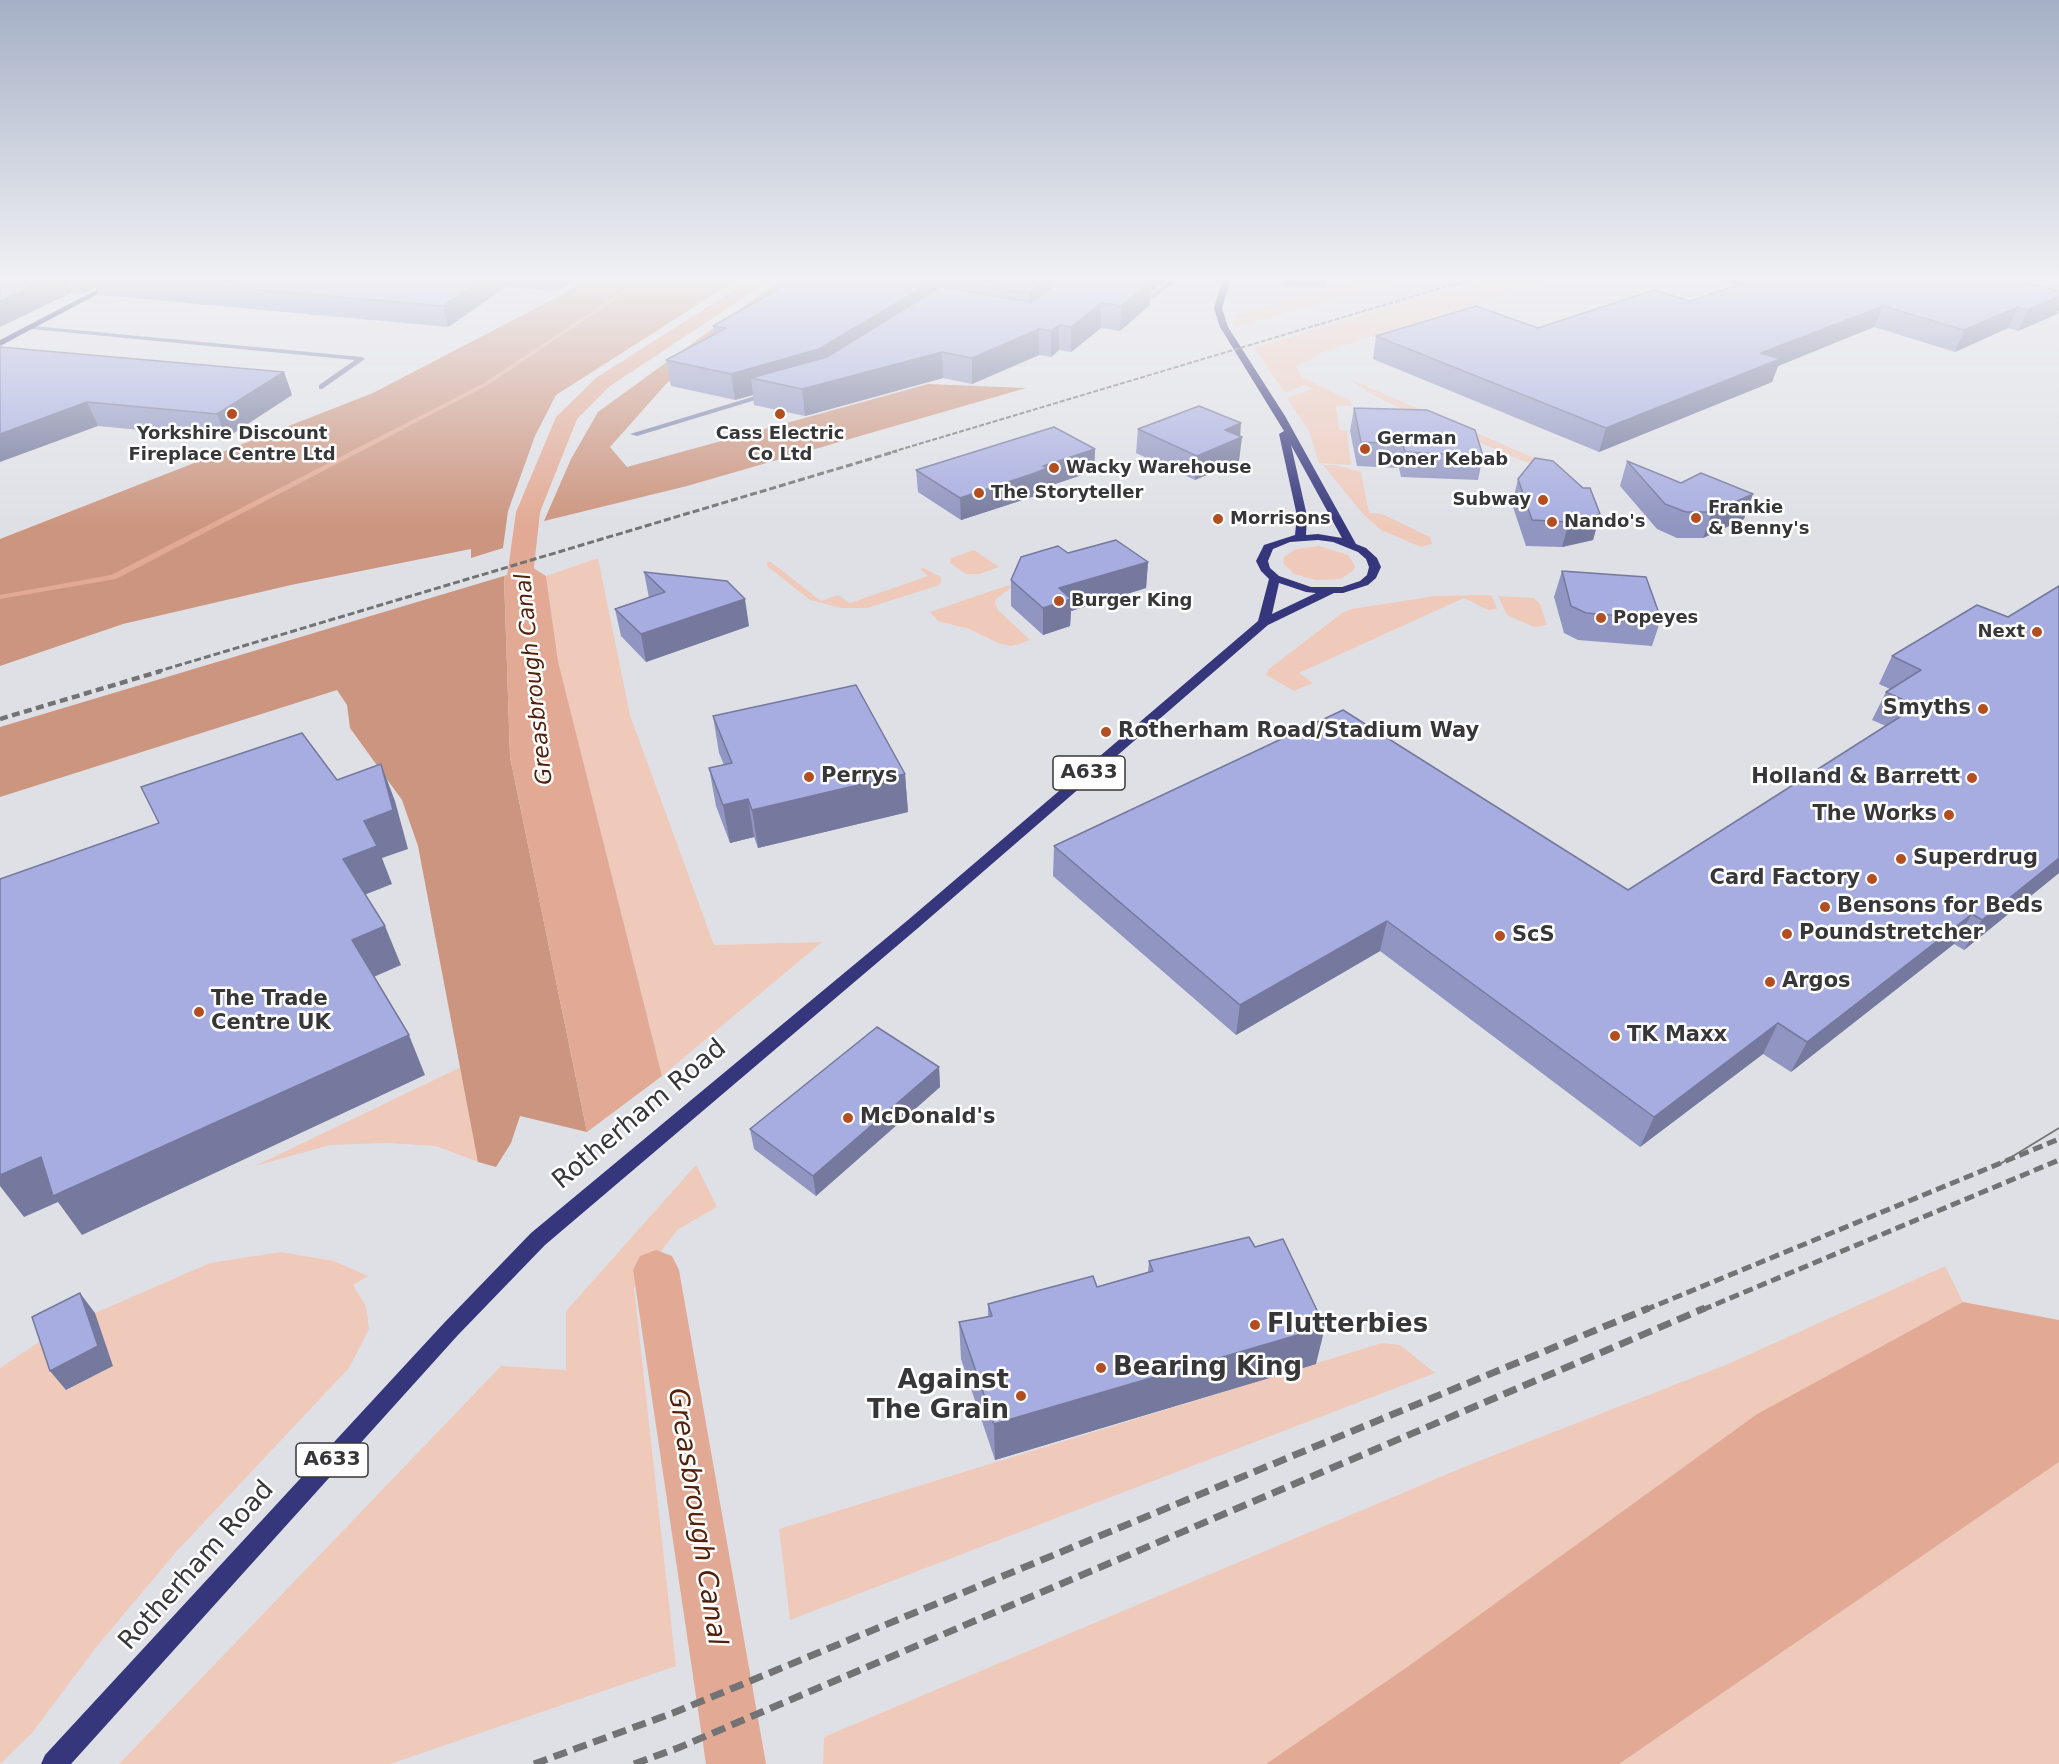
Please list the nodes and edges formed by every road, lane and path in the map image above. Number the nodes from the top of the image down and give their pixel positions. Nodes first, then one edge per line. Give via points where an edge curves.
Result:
1 (359, 361) edge
2 (1247, 361) edge
3 (322, 387) dead end
4 (780, 392) edge
5 (1280, 416) junction
6 (634, 434) dead end
7 (1300, 537) junction
8 (1351, 544) junction
9 (1275, 578) junction
10 (1330, 591) junction
11 (1264, 622) junction
12 (54, 1764) edge

1 - 3 street
2 - 5 main road, Rotherham Road / A633
4 - 6 street
5 - 7 main road, Rotherham Road / A633 via 1302,516
5 - 8 main road, Rotherham Road / A633
7 - 8 main road, Rotherham Road / A633
7 - 9 main road, Rotherham Road / A633 via 1278,542 1263,554 1265,569
8 - 10 main road, Rotherham Road / A633 via 1371,558 1375,567 1372,576 1354,587
9 - 10 main road, Rotherham Road / A633 via 1291,585
9 - 11 main road
10 - 11 main road, Rotherham Road / A633
11 - 12 main road, Rotherham Road / A633 via 538,1239

